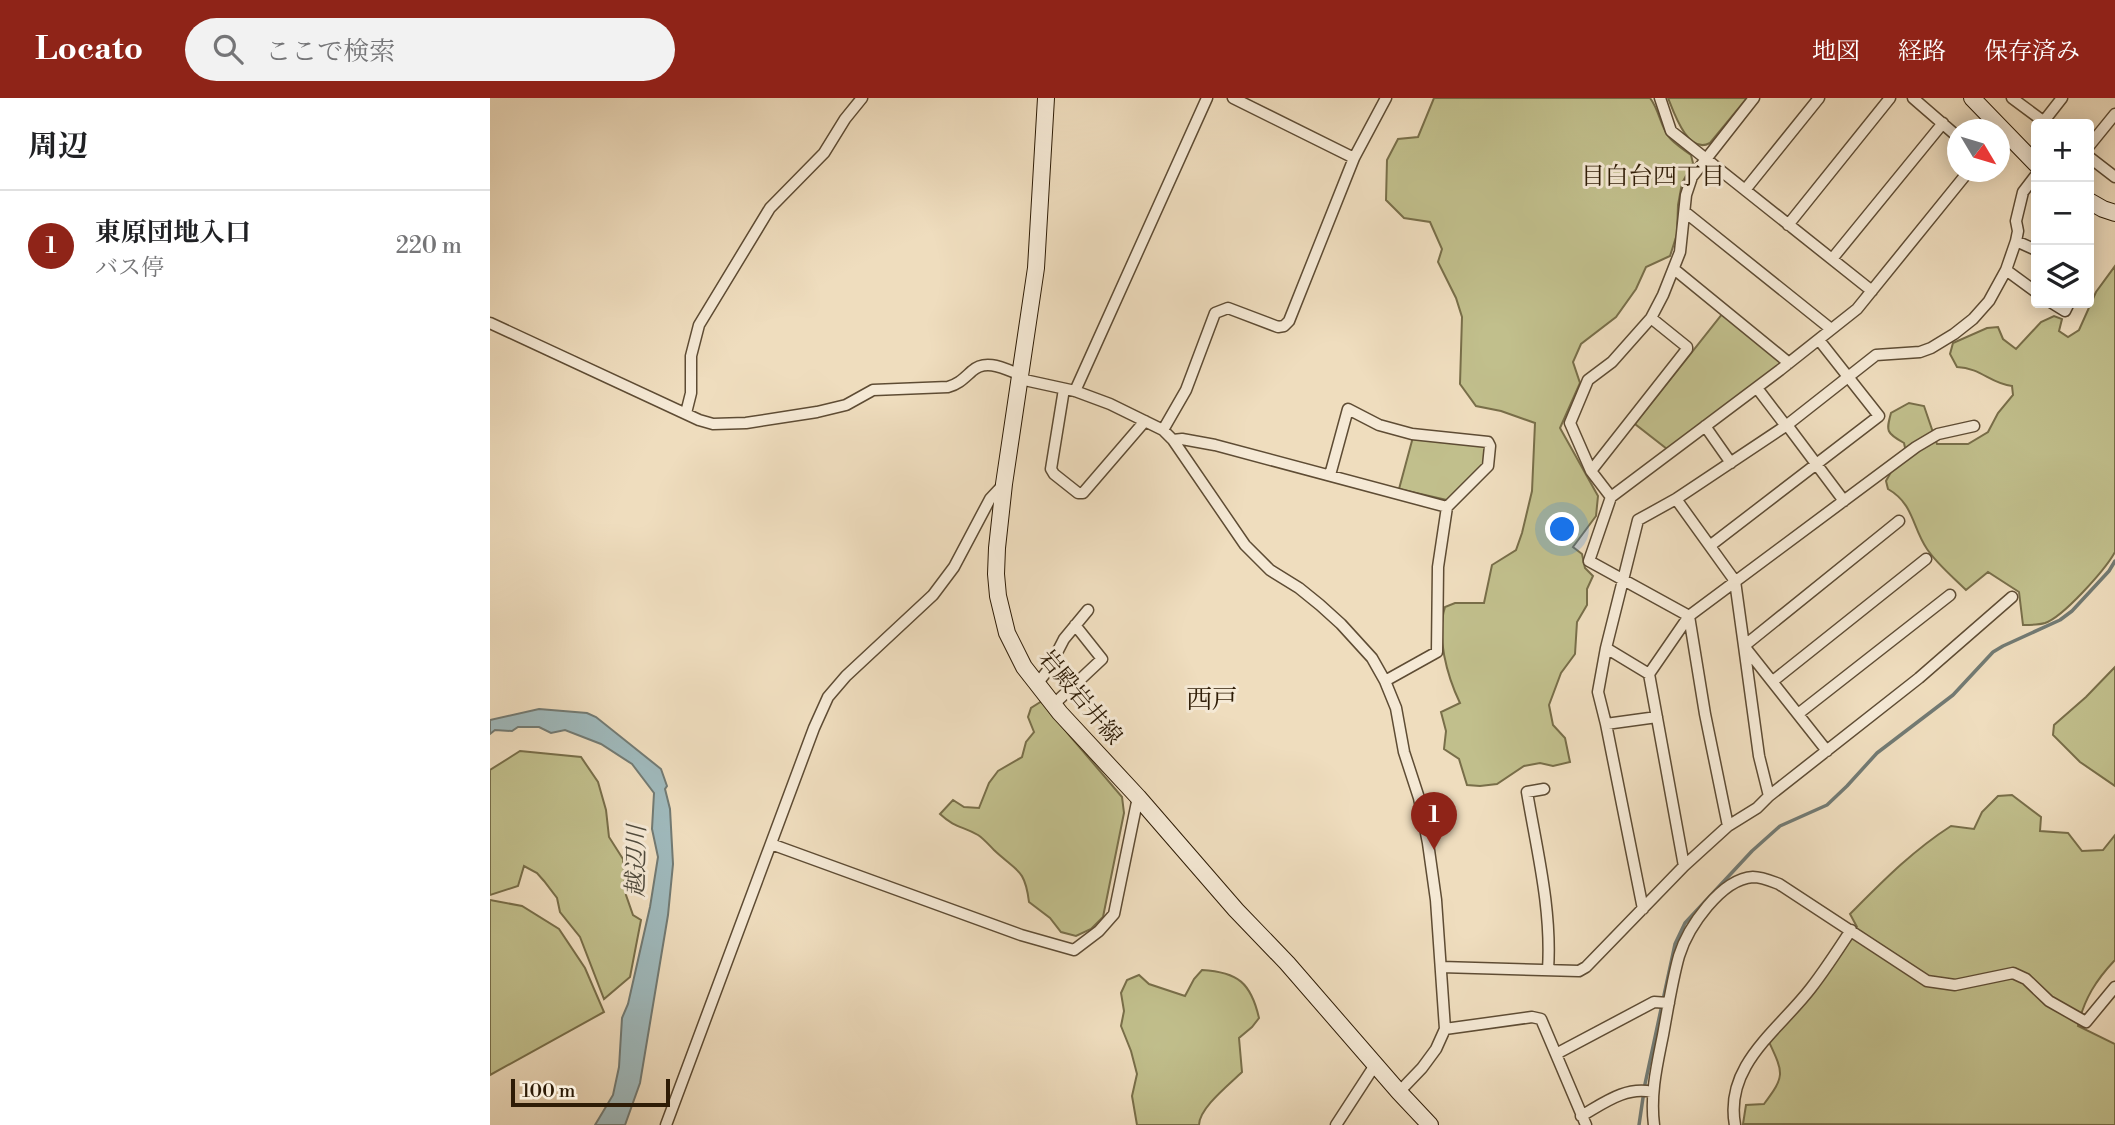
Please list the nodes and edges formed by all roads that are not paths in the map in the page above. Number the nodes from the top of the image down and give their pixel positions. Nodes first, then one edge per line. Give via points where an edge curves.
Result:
1 (862, 98) edge
2 (1046, 98) edge
3 (1207, 98) edge
4 (1233, 98) edge
5 (1386, 98) edge
6 (1660, 98) edge
7 (1754, 98) edge
8 (1819, 98) edge
9 (1890, 98) edge
10 (1913, 98) edge
11 (1972, 98) edge
12 (2012, 98) edge
13 (2062, 98) edge
14 (2115, 114) edge
15 (1990, 119) edge
16 (2040, 119) edge
17 (2048, 119) edge
18 (1942, 123) junction
19 (1947, 127) edge
20 (2010, 140) edge
21 (2094, 140) edge
22 (1354, 158) junction
23 (1704, 158) junction
24 (2031, 159) edge
25 (2094, 161) edge
26 (2115, 177) edge
27 (1960, 182) edge
28 (2031, 182) edge
29 (1745, 190) junction
30 (2094, 204) edge
31 (1685, 212) junction
32 (2115, 213) edge
33 (1788, 225) junction
34 (2015, 241) junction
35 (2031, 248) edge
36 (1832, 259) junction
37 (1674, 269) junction
38 (2006, 270) junction
39 (2031, 288) edge
40 (1872, 291) junction
41 (1651, 318) junction
42 (490, 323) edge
43 (1831, 329) junction
44 (1819, 340) junction
45 (1789, 363) junction
46 (1021, 377) junction
47 (1848, 378) junction
48 (1757, 388) junction
49 (1070, 390) junction
50 (686, 413) junction
51 (1145, 421) junction
52 (1706, 426) junction
53 (1787, 426) junction
54 (1974, 426) dead end
55 (1163, 430) junction
56 (1173, 440) junction
57 (1731, 463) junction
58 (1815, 464) junction
59 (1591, 471) junction
60 (1330, 475) junction
61 (1004, 484) junction
62 (1611, 497) junction
63 (1676, 499) junction
64 (1844, 501) junction
65 (1447, 507) junction
66 (1899, 522) dead end
67 (1711, 545) junction
68 (1926, 559) dead end
69 (1623, 580) junction
70 (1735, 581) junction
71 (1950, 595) dead end
72 (2012, 597) dead end
73 (1088, 610) dead end
74 (1689, 616) junction
75 (1075, 625) junction
76 (1744, 646) junction
77 (1606, 648) junction
78 (1649, 674) junction
79 (1385, 681) junction
80 (1773, 681) junction
81 (1037, 684) junction
82 (1054, 705) junction
83 (1798, 713) junction
84 (1657, 717) junction
85 (1606, 724) junction
86 (1827, 751) junction
87 (1544, 789) dead end
88 (1769, 796) junction
89 (1138, 797) junction
90 (1728, 826) junction
91 (771, 844) junction
92 (1684, 866) junction
93 (1643, 909) junction
94 (1851, 930) junction
95 (1441, 967) junction
96 (1548, 970) junction
97 (2115, 987) edge
98 (1669, 1003) junction
99 (1445, 1029) junction
100 (1556, 1054) junction
101 (1375, 1065) junction
102 (1652, 1091) junction
103 (1399, 1092) junction
104 (1583, 1120) edge
105 (666, 1125) edge
106 (1335, 1125) edge
107 (1430, 1125) edge
108 (1654, 1125) edge
109 (1735, 1125) edge

1 - 50 street via 824,153 770,208 704,315 691,356
2 - 46 main road, 岩殿岩井線 via 1036,268
3 - 49 street
4 - 22 street
5 - 22 street
6 - 23 street via 1671,131
7 - 23 street
8 - 29 street
9 - 33 street
10 - 18 street
11 - 15 main road
12 - 16 street
13 - 17 street
14 - 21 street
18 - 19 street
18 - 36 street
20 - 24 main road
22 - 55 street via 1289,321 1278,327 1228,308 1215,313 1186,390
23 - 29 street
23 - 31 street via 1692,177
25 - 26 street
27 - 40 street
28 - 34 street via 2023,192
29 - 33 street
30 - 32 main road
31 - 37 street
31 - 43 street
33 - 36 street
34 - 35 street
34 - 38 street
36 - 40 street
37 - 41 street
37 - 45 street
38 - 39 street
38 - 47 street via 1989,301 1954,334 1920,352 1876,355
40 - 43 street
41 - 59 street via 1612,362 1588,380 1570,423
41 - 59 street via 1687,349
42 - 50 street
43 - 44 street
44 - 45 street
44 - 47 street
45 - 48 street
46 - 49 street
46 - 50 street via 981,365 948,387 873,390 846,405 746,424 713,424
46 - 61 main road, 岩殿岩井線
47 - 53 street
47 - 58 street via 1879,416
48 - 52 street
48 - 53 street
49 - 51 street
49 - 51 street via 1051,469 1078,493 1083,493
51 - 55 street
52 - 57 street
52 - 62 street
53 - 57 street
53 - 58 street
54 - 64 street via 1938,434
55 - 56 street
56 - 60 street via 1215,445
56 - 79 street via 1245,545 1341,624
57 - 63 street
58 - 64 street
58 - 67 street
59 - 62 street
60 - 65 street
60 - 65 street via 1348,410 1412,434 1488,442 1488,466
61 - 81 main road, 岩殿岩井線 via 997,548 998,596 1007,633
61 - 91 street via 990,499 933,596 828,697
62 - 69 street via 1590,561
63 - 67 street
63 - 69 street via 1638,520
64 - 70 street
65 - 79 street via 1438,567 1437,652
66 - 76 street
67 - 70 street
68 - 80 street
69 - 74 street
69 - 77 street
70 - 74 street
70 - 76 street
71 - 83 street
72 - 86 street
73 - 75 street
74 - 78 street
74 - 90 street
75 - 81 street
75 - 82 street via 1102,659
76 - 80 street
76 - 88 street
77 - 78 street
77 - 85 street via 1598,692
78 - 84 street
79 - 95 street via 1396,708 1428,843
80 - 83 street
81 - 82 main road, 岩殿岩井線
82 - 89 main road, 岩殿岩井線
83 - 86 street
84 - 85 street
84 - 92 street
85 - 93 street
86 - 88 street
87 - 96 street via 1527,792 1545,891
88 - 90 street
89 - 91 street via 1114,914 1074,950
89 - 101 main road, 岩殿岩井線
90 - 92 street
91 - 105 street
92 - 93 street
93 - 96 street via 1586,967
94 - 97 street via 1927,982 1955,985 2013,973 2086,1022
94 - 98 street via 1766,879 1754,877 1729,884 1692,928 1680,953
94 - 109 street via 1810,989 1752,1054 1735,1093
95 - 96 street
95 - 99 street
98 - 100 street via 1654,1002
98 - 102 street
99 - 100 street via 1541,1019
99 - 103 street via 1436,1049
100 - 104 street
101 - 103 main road, 岩殿岩井線
101 - 106 street
102 - 104 street via 1627,1092
102 - 108 street
103 - 107 main road, 岩殿岩井線

